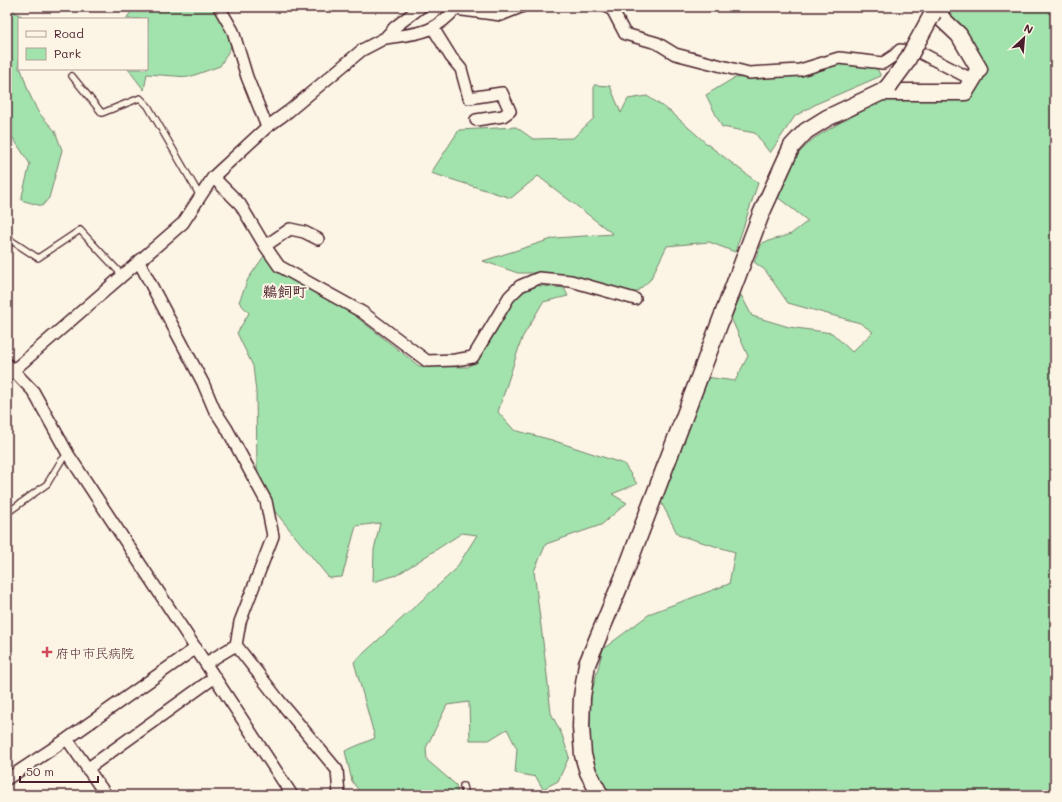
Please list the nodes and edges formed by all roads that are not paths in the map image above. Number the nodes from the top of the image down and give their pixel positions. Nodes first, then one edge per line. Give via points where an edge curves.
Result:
1 (219, 7) edge
2 (421, 7) edge
3 (521, 7) edge
4 (608, 7) edge
5 (456, 8) edge
6 (937, 9) edge
7 (433, 28) junction
8 (385, 38) junction
9 (72, 76) dead end
10 (973, 80) junction
11 (885, 90) junction
12 (476, 120) dead end
13 (267, 128) junction
14 (213, 177) junction
15 (200, 197) junction
16 (7, 235) edge
17 (318, 239) dead end
18 (265, 246) junction
19 (139, 262) junction
20 (123, 276) junction
21 (635, 299) dead end
22 (9, 371) edge
23 (68, 454) junction
24 (7, 512) edge
25 (236, 645) junction
26 (196, 648) junction
27 (206, 663) junction
28 (215, 677) junction
29 (67, 739) junction
30 (87, 769) junction
31 (7, 779) edge
32 (463, 786) dead end
33 (106, 795) edge
34 (292, 795) edge
35 (339, 795) edge
36 (466, 795) edge
37 (600, 795) edge

1 - 13 street via 233,31
2 - 8 street via 395,26
3 - 5 street via 501,15
4 - 10 street via 613,11 625,34 657,43 675,54 749,73 800,70 839,58 883,63 900,50 921,53
5 - 7 street
6 - 10 street via 940,17 959,35 979,69
6 - 11 street, bridge via 905,64
7 - 8 street via 421,33
7 - 12 street via 461,69 469,98 502,93 510,111 503,116
8 - 13 street via 362,50
9 - 15 lane via 102,113 140,98 148,106
10 - 11 street via 965,92
11 - 37 street via 806,131 792,146 761,214 628,566 587,664 582,696 582,748 588,772
13 - 14 street
14 - 15 street
14 - 18 street via 240,204
15 - 19 street via 183,223
16 - 20 lane via 38,258 80,230
17 - 18 street via 290,229
18 - 21 street via 279,266 362,312 427,361 473,357 509,297 520,286 539,278 571,281
19 - 20 street
19 - 25 street via 203,383 214,409 266,501 273,536 240,622
20 - 22 street
22 - 23 street via 33,391
23 - 24 lane via 48,484
23 - 26 street
25 - 27 street
25 - 35 street via 337,770
26 - 27 street
26 - 29 street
27 - 28 street
28 - 30 street
28 - 34 street
29 - 30 street
29 - 31 street
30 - 33 street
32 - 36 lane

